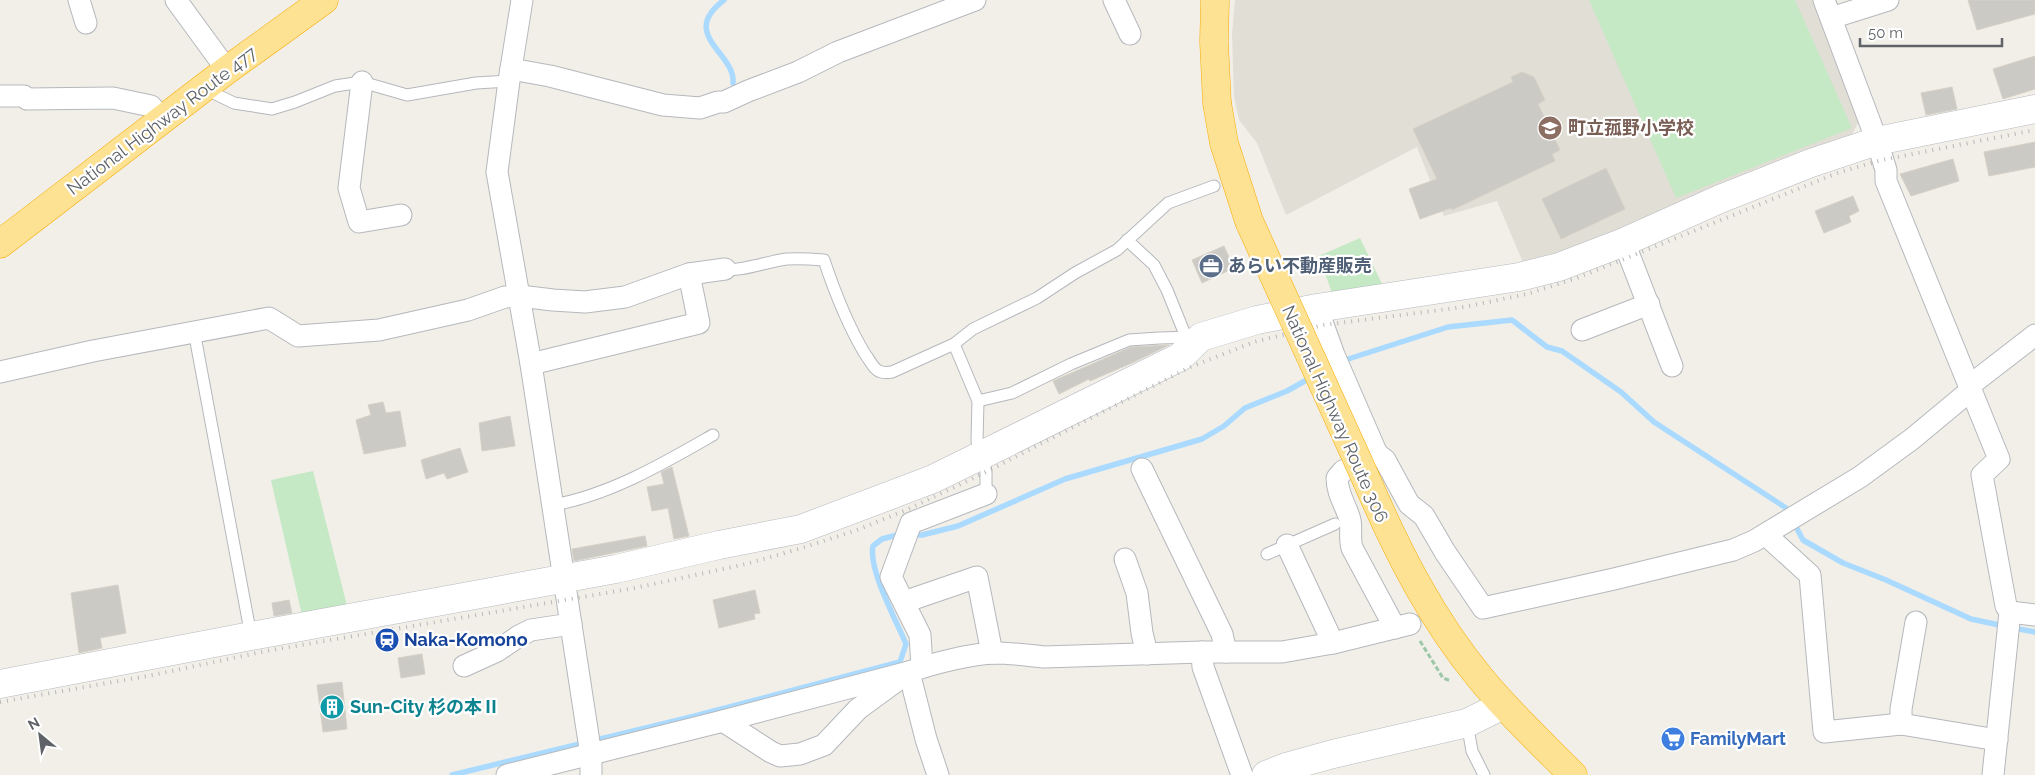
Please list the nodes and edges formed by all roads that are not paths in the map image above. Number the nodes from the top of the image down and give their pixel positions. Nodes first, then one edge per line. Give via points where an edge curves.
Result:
1 (79, 0) edge
2 (176, 0) edge
3 (324, 0) edge
4 (522, 0) edge
5 (975, 0) edge
6 (1114, 0) edge
7 (1215, 0) edge
8 (1888, 0) edge
9 (1827, 9) edge
10 (86, 23) dead end
11 (1130, 34) dead end
12 (227, 70) junction
13 (510, 75) junction
14 (362, 82) junction
15 (204, 88) junction
16 (0, 96) edge
17 (2035, 109) edge
18 (162, 120) junction
19 (1877, 140) junction
20 (1214, 186) dead end
21 (401, 215) dead end
22 (1127, 240) junction
23 (1624, 242) junction
24 (0, 244) edge
25 (725, 269) joint
26 (689, 274) junction
27 (520, 296) junction
28 (1649, 304) junction
29 (1317, 308) junction
30 (1582, 330) dead end
31 (194, 331) junction
32 (2035, 335) edge
33 (1194, 337) junction
34 (954, 344) junction
35 (531, 364) junction
36 (1672, 366) dead end
37 (0, 372) edge
38 (1970, 388) junction
39 (978, 401) junction
40 (713, 435) dead end
41 (983, 453) junction
42 (1378, 454) junction
43 (1142, 469) dead end
44 (986, 494) joint
45 (553, 504) junction
46 (1336, 524) dead end
47 (1774, 530) junction
48 (1287, 545) junction
49 (1267, 554) dead end
50 (1125, 559) dead end
51 (565, 577) junction
52 (904, 602) junction
53 (2035, 615) edge
54 (2010, 616) junction
55 (1916, 622) dead end
56 (571, 624) junction
57 (251, 636) junction
58 (1333, 643) junction
59 (1202, 652) junction
60 (1226, 652) junction
61 (992, 653) junction
62 (1147, 654) junction
63 (464, 666) dead end
64 (916, 669) junction
65 (0, 684) edge
66 (1503, 705) junction
67 (723, 722) junction
68 (1468, 723) junction
69 (1901, 724) junction
70 (1997, 740) junction
71 (591, 761) edge
72 (507, 775) edge
73 (938, 775) edge
74 (1242, 775) edge
75 (1266, 775) edge
76 (1484, 775) edge
77 (1573, 775) edge
78 (1993, 775) edge

1 - 10 street
2 - 12 street
3 - 12 highway, National Highway Route 477
4 - 13 street
5 - 13 street via 838,52 724,102 700,108 663,105 550,76
6 - 11 street
7 - 66 highway, National Highway Route 306, bridge via 1217,103 1224,143 1249,221 1390,534 1456,645
8 - 9 street
9 - 19 street
12 - 15 highway, National Highway Route 477
13 - 14 lane via 407,95
13 - 27 street via 497,172
14 - 15 lane via 335,86 272,109 234,103
14 - 21 street via 349,188 359,222
15 - 18 highway, National Highway Route 477
16 - 18 street via 24,96 27,99 113,98 151,106
17 - 19 street
18 - 24 highway, National Highway Route 477
19 - 23 street via 1748,188
19 - 38 street via 1886,181
20 - 22 lane via 1168,204
22 - 33 lane via 1154,265
22 - 34 lane via 1110,255 1075,272 1037,298 973,329
23 - 28 street
23 - 29 street via 1559,267 1519,278
25 - 26 street
25 - 34 lane via 731,272 787,259 824,260 857,340 878,371 892,372
26 - 27 street via 625,297 586,302
26 - 35 street via 699,323
27 - 31 street via 379,330 298,336 269,318
27 - 35 street
28 - 30 street
28 - 36 street
29 - 33 street
29 - 42 street
31 - 37 street
31 - 57 lane
32 - 38 street
33 - 39 lane via 1129,340 1012,393
33 - 41 street via 1180,357
34 - 39 lane
35 - 45 street
38 - 47 street via 1912,439 1860,477
38 - 54 street via 1999,459 1982,475
39 - 41 lane via 977,441
40 - 45 lane via 646,473 569,502
41 - 44 lane
41 - 51 street via 933,479 801,529
42 - 47 street via 1385,460 1409,504 1424,516 1483,608 1733,550
42 - 58 street via 1343,471 1337,478 1337,489 1350,522 1352,548 1402,626
43 - 60 street via 1222,634
44 - 52 street via 910,523 891,577
45 - 51 street
46 - 48 lane
47 - 69 street via 1810,575 1824,732
48 - 49 lane
48 - 58 street
50 - 62 street via 1137,593
51 - 56 street
51 - 57 street
52 - 61 street via 977,577
52 - 64 street via 920,635
53 - 54 street
54 - 70 street
55 - 69 street via 1900,709
56 - 63 street via 532,630
56 - 71 street
57 - 65 street
58 - 60 street via 1282,652
59 - 60 street
59 - 62 street
59 - 74 street via 1203,667
61 - 62 street via 1044,657
61 - 64 street
64 - 67 street
64 - 67 street via 858,709 824,746 800,754 775,754
64 - 73 street via 926,739
66 - 68 street
66 - 77 highway, National Highway Route 306
67 - 71 street
68 - 75 street via 1333,754
68 - 76 lane via 1472,751
69 - 70 street
70 - 78 street
71 - 72 street

